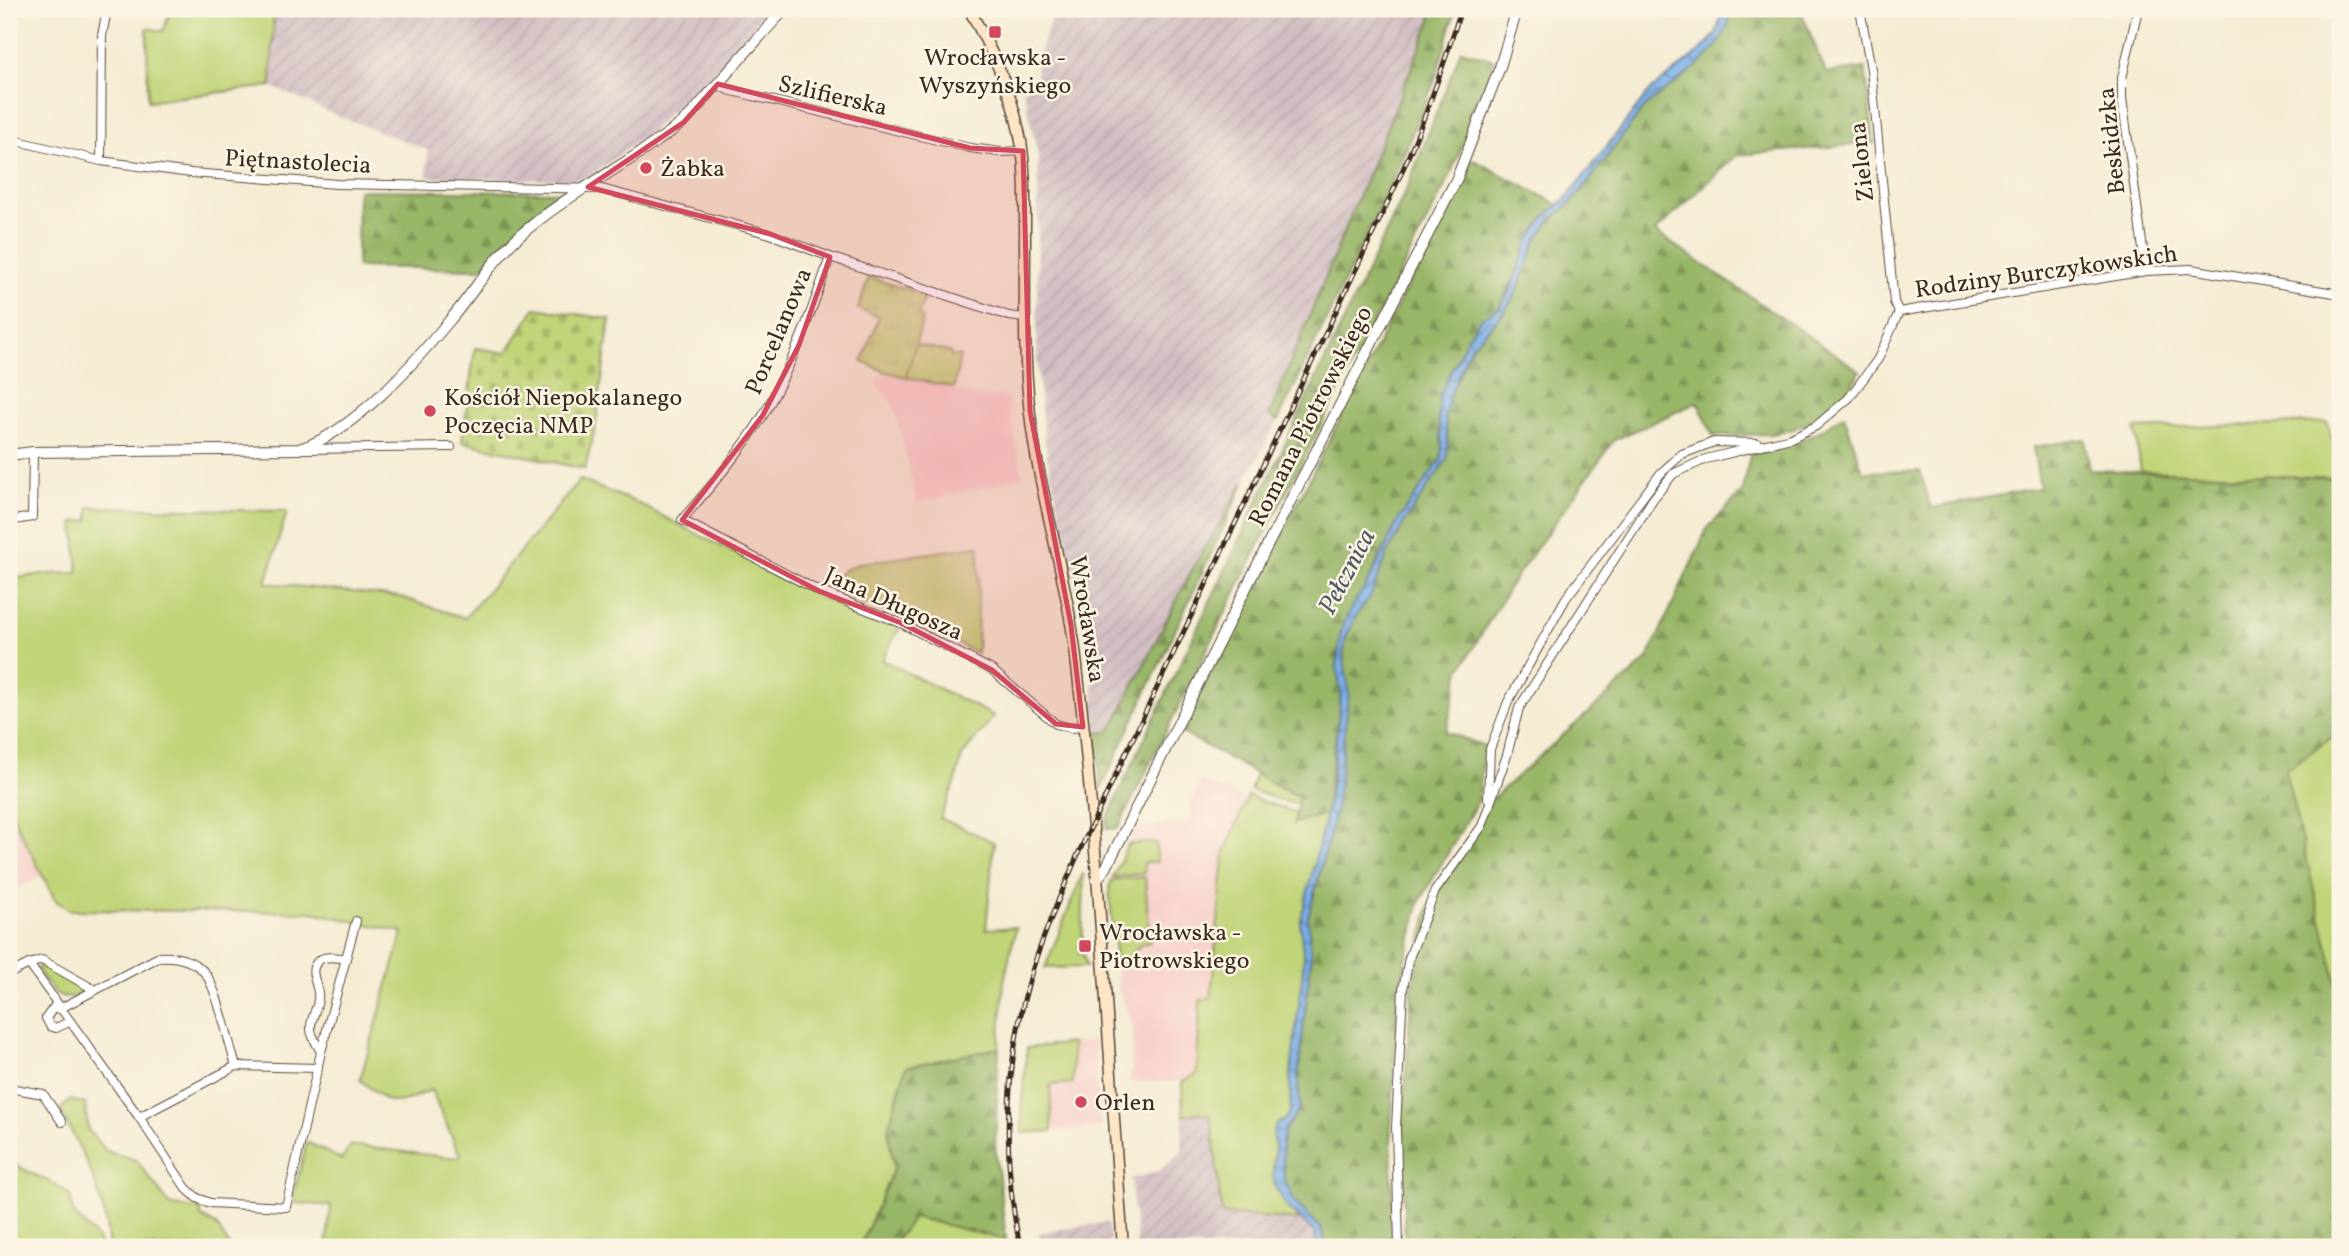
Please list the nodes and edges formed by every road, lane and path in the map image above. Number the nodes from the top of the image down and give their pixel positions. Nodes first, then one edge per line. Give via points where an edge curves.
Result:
1 (107, 9) edge
2 (785, 9) edge
3 (969, 9) edge
4 (1517, 9) edge
5 (1860, 9) edge
6 (2138, 9) edge
7 (718, 84) junction
8 (9, 139) edge
9 (1023, 152) junction
10 (100, 161) junction
11 (588, 187) junction
12 (830, 257) junction
13 (2146, 271) junction
14 (2340, 294) edge
15 (1899, 312) junction
16 (1026, 318) junction
17 (1767, 443) junction
18 (451, 447) dead end
19 (299, 449) junction
20 (33, 452) junction
21 (9, 455) edge
22 (682, 520) joint
23 (9, 521) edge
24 (1083, 727) junction
25 (1488, 808) junction
26 (1122, 836) junction
27 (1093, 851) junction
28 (1096, 880) junction
29 (356, 921) dead end
30 (345, 958) junction
31 (29, 964) junction
32 (9, 974) edge
33 (94, 990) junction
34 (58, 1007) junction
35 (69, 1022) junction
36 (321, 1052) junction
37 (236, 1066) junction
38 (318, 1068) junction
39 (9, 1088) edge
40 (139, 1117) junction
41 (62, 1122) dead end
42 (1123, 1247) edge
43 (1399, 1247) edge

1 - 10 street
2 - 7 street
3 - 9 main road, Wrocławska via 1006,85
4 - 26 street, Romana Piotrowskiego via 1457,178
5 - 15 street, Zielona via 1871,69 1894,302
6 - 13 street, Beskidzka via 2122,78 2122,98
7 - 9 street, Szlifierska via 970,148
7 - 11 street via 684,121
8 - 10 street, Piętnastolecia
9 - 16 main road, Wrocławska
10 - 11 street, Piętnastolecia via 337,184
11 - 12 street, Piętnastolecia via 770,234
11 - 19 street via 517,237 450,320 363,410 333,434
12 - 16 street, Piętnastolecia
12 - 22 street, Porcelanowa via 799,345 763,415
13 - 14 street, Rodziny Burczykowskich via 2191,269
13 - 15 street, Rodziny Burczykowskich
15 - 17 street, Rodziny Burczykowskich via 1878,359 1850,398 1816,426
16 - 24 main road, Wrocławska via 1031,426 1071,625
17 - 25 street, Rodziny Burczykowskich via 1706,459 1673,474 1653,499 1519,708
17 - 25 street, Rodziny Burczykowskich via 1714,442 1682,454 1661,472 1566,597 1508,702 1490,749
18 - 19 street
19 - 20 street
20 - 21 street
20 - 23 street via 32,517
22 - 24 street, Jana Długosza via 819,591 901,623 992,670 1056,724
24 - 27 main road, Wrocławska
25 - 43 street, Rodziny Burczykowskich via 1473,841 1435,891 1409,958 1403,989 1396,1128
26 - 27 street via 1112,846
26 - 28 street, Romana Piotrowskiego
27 - 28 main road, Wrocławska
28 - 42 main road, Wrocławska
29 - 30 street
30 - 36 street
30 - 36 street via 323,958 312,973 318,992 312,1034
31 - 32 street
31 - 33 street via 42,961
31 - 34 street
33 - 34 street
33 - 37 street via 159,957 187,960 206,974
34 - 35 street
34 - 35 street via 46,1018 50,1026
35 - 40 street
36 - 38 street
37 - 38 street
37 - 40 street
38 - 40 street via 286,1207 210,1203 197,1198
39 - 41 street via 43,1094

